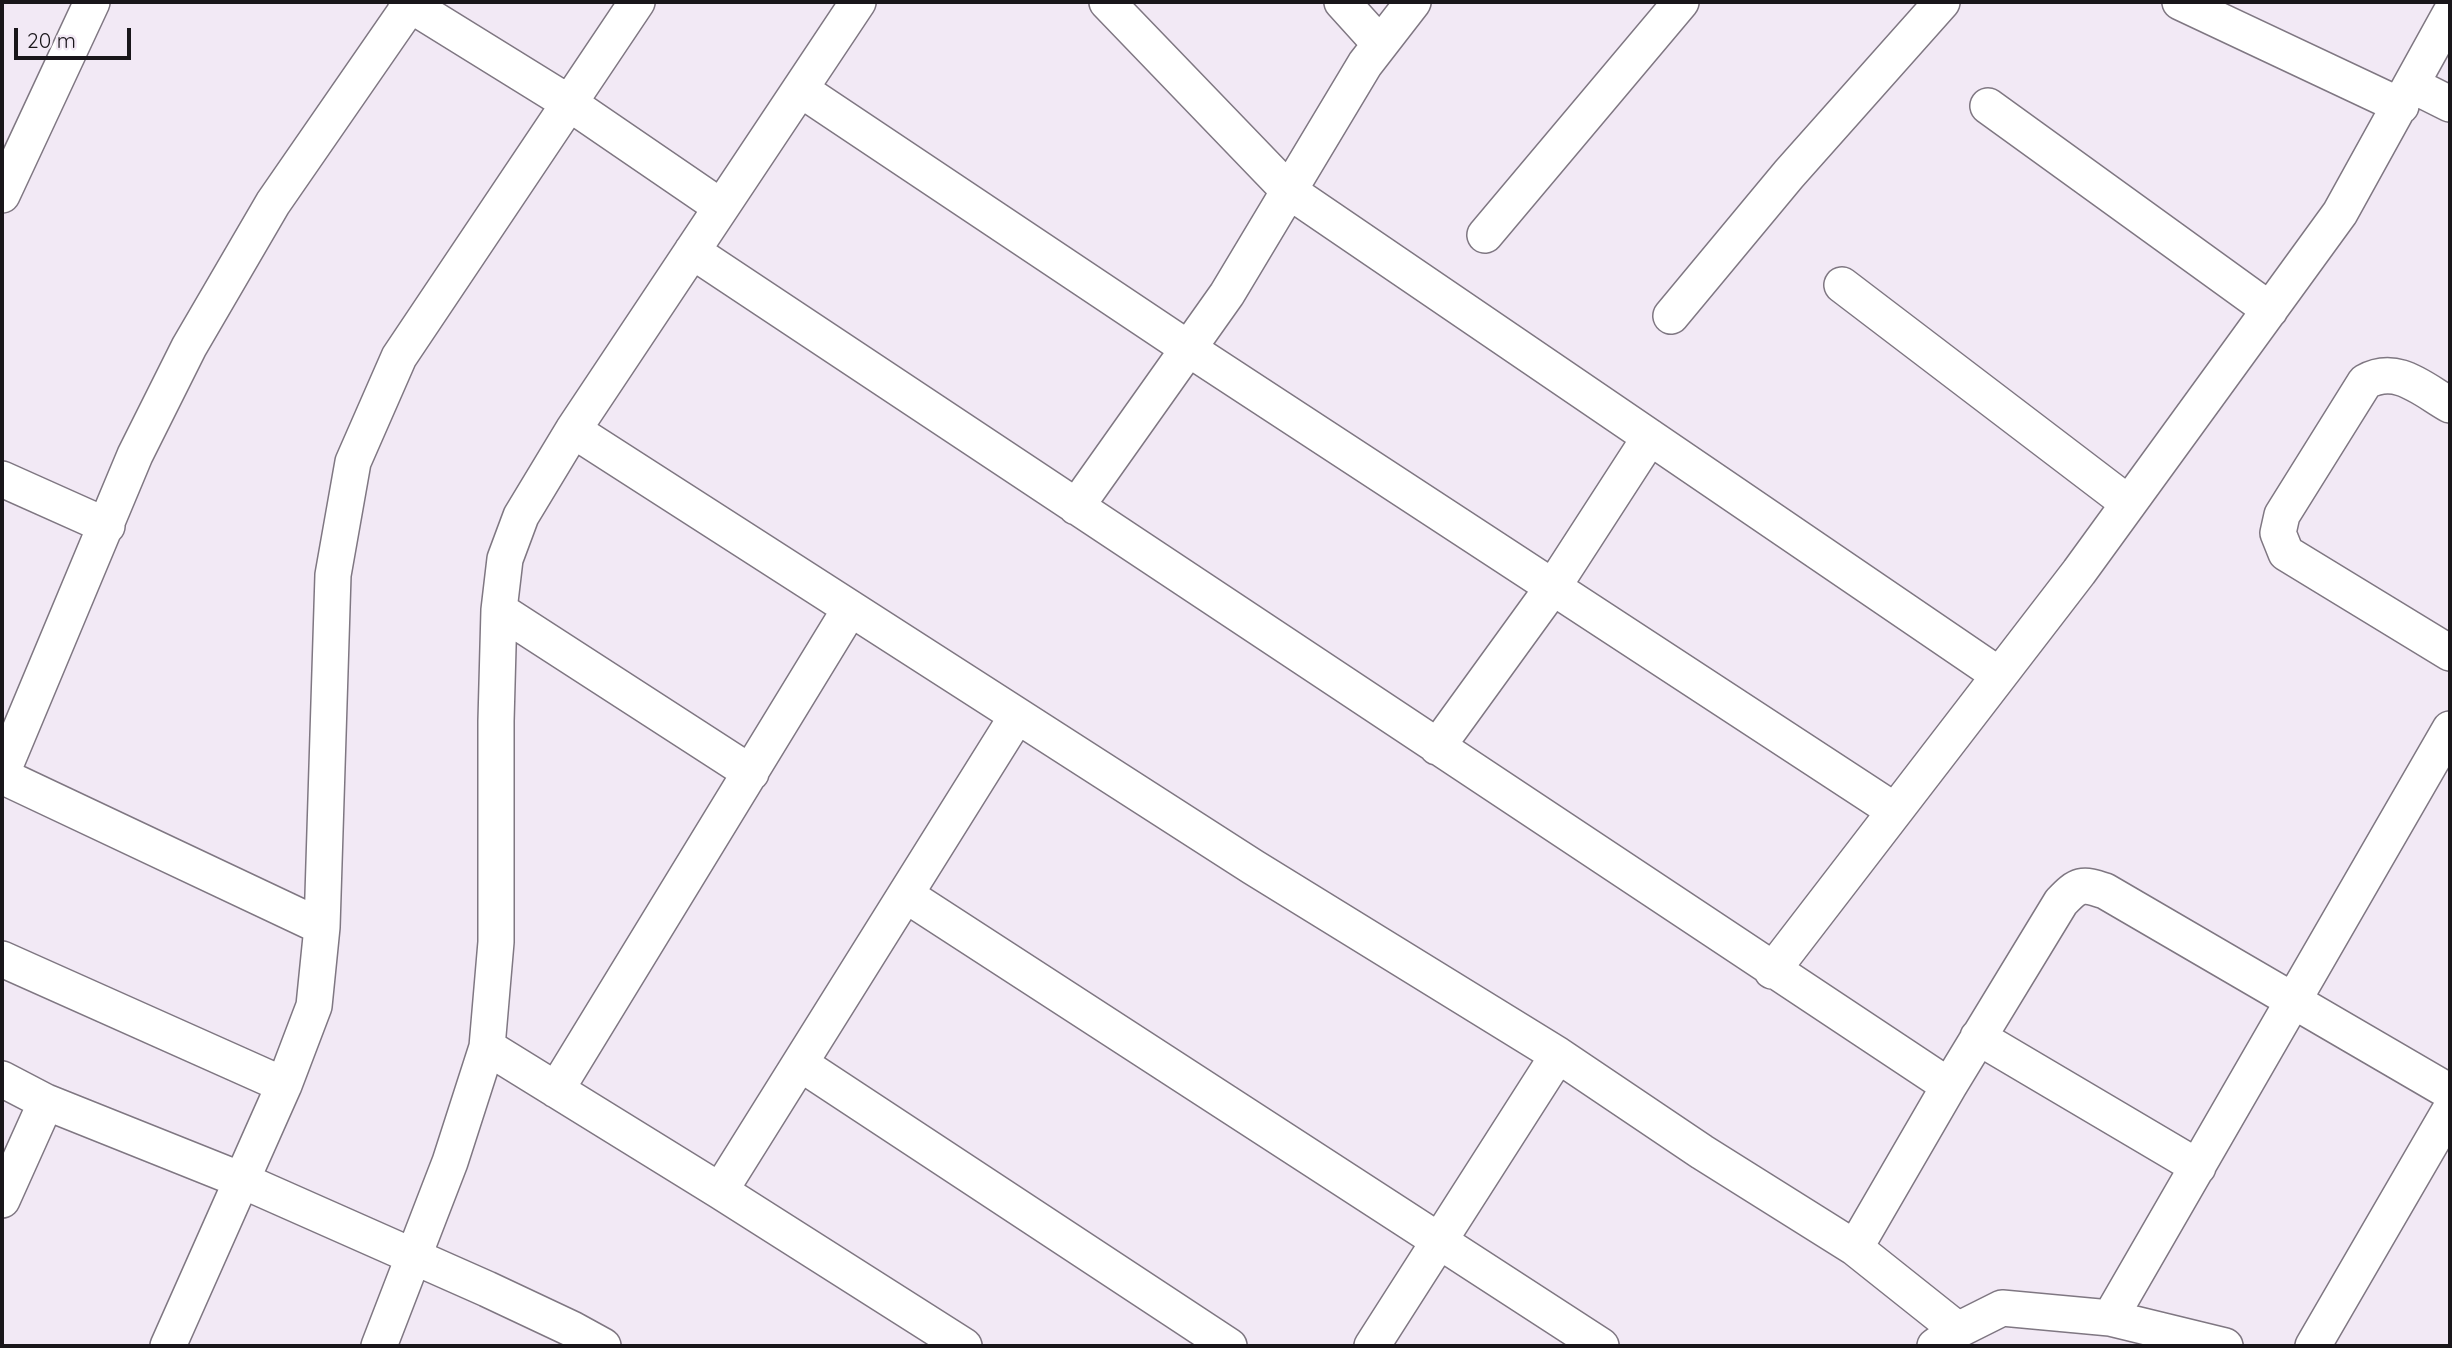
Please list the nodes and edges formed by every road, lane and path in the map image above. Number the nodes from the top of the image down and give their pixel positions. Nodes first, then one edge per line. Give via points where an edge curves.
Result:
1 (92, 2) edge
2 (637, 2) edge
3 (858, 2) edge
4 (1107, 2) edge
5 (1342, 2) edge
6 (1413, 2) edge
7 (1681, 2) edge
8 (1942, 2) edge
9 (2180, 2) edge
10 (410, 3) edge
11 (2450, 14) edge
12 (1380, 44) junction
13 (800, 89) junction
14 (2407, 96) junction
15 (569, 103) junction
16 (2450, 104) edge
17 (1988, 106) dead end
18 (1289, 191) junction
19 (2, 195) edge
20 (721, 207) junction
21 (1485, 235) dead end
22 (692, 251) junction
23 (1842, 285) dead end
24 (2270, 310) junction
25 (1671, 316) dead end
26 (1189, 349) junction
27 (2450, 405) edge
28 (573, 430) junction
29 (1650, 437) junction
30 (2, 479) edge
31 (2128, 503) junction
32 (1076, 507) junction
33 (107, 526) junction
34 (1553, 587) junction
35 (849, 609) junction
36 (499, 610) junction
37 (2450, 653) edge
38 (1999, 676) junction
39 (1017, 716) junction
40 (2450, 729) edge
41 (1437, 747) junction
42 (751, 773) junction
43 (2, 775) edge
44 (1895, 811) junction
45 (906, 895) junction
46 (322, 928) junction
47 (2, 959) edge
48 (1772, 971) junction
49 (2295, 1000) junction
50 (1978, 1037) junction
51 (487, 1047) junction
52 (1558, 1055) junction
53 (801, 1064) junction
54 (2, 1079) edge
55 (284, 1085) junction
56 (1949, 1086) junction
57 (556, 1090) junction
58 (2450, 1092) edge
59 (46, 1102) junction
60 (2450, 1110) edge
61 (2198, 1167) junction
62 (242, 1180) junction
63 (720, 1191) junction
64 (2, 1200) edge
65 (1438, 1241) junction
66 (1854, 1248) junction
67 (413, 1258) junction
68 (2110, 1318) junction
69 (1947, 1338) edge
70 (2150, 1338) edge
71 (949, 1342) edge
72 (168, 1346) edge
73 (379, 1346) edge
74 (603, 1346) edge
75 (1229, 1346) edge
76 (1372, 1346) edge
77 (1601, 1346) edge
78 (2225, 1346) edge
79 (2313, 1346) edge

1 - 19 street
2 - 15 street
3 - 13 street
4 - 18 street
5 - 12 street
6 - 12 street
7 - 21 street
8 - 25 street via 1788,174
9 - 14 street
10 - 15 street
10 - 33 street via 273,203 196,335 135,455
11 - 14 street
12 - 18 street
13 - 20 street
13 - 26 street
14 - 16 street
14 - 24 street via 2340,213
15 - 20 street
15 - 46 street via 399,357 353,462 333,575
17 - 24 street
18 - 26 street
18 - 29 street
20 - 22 street
22 - 28 street
22 - 32 street
23 - 31 street
24 - 31 street
26 - 32 street
26 - 34 street
27 - 37 street via 2395,374 2365,382 2282,515 2278,533 2286,553
28 - 35 street
28 - 36 street via 521,516 505,559
29 - 34 street
29 - 38 street
30 - 33 street
31 - 38 street
32 - 41 street
33 - 43 street
34 - 41 street
34 - 44 street
35 - 39 street
35 - 42 street
36 - 42 street
36 - 51 street via 496,942
38 - 44 street
39 - 45 street
39 - 52 street
40 - 49 street
41 - 48 street
42 - 57 street
43 - 46 street
44 - 48 street
45 - 53 street
45 - 65 street
46 - 55 street via 314,1006
47 - 55 street
48 - 56 street
49 - 50 street via 2088,885 2073,888 2061,902
49 - 58 street
49 - 61 street
50 - 56 street
50 - 61 street
51 - 57 street
51 - 67 street
52 - 65 street
52 - 66 street
53 - 63 street
53 - 75 street
54 - 59 street
55 - 62 street
56 - 66 street
57 - 63 street
59 - 62 street
59 - 64 street
60 - 79 street
61 - 68 street
62 - 67 street
62 - 72 street
63 - 71 street
65 - 76 street
65 - 77 street
66 - 69 street
67 - 73 street
67 - 74 street
68 - 69 street via 2002,1308
68 - 70 street
70 - 78 street

